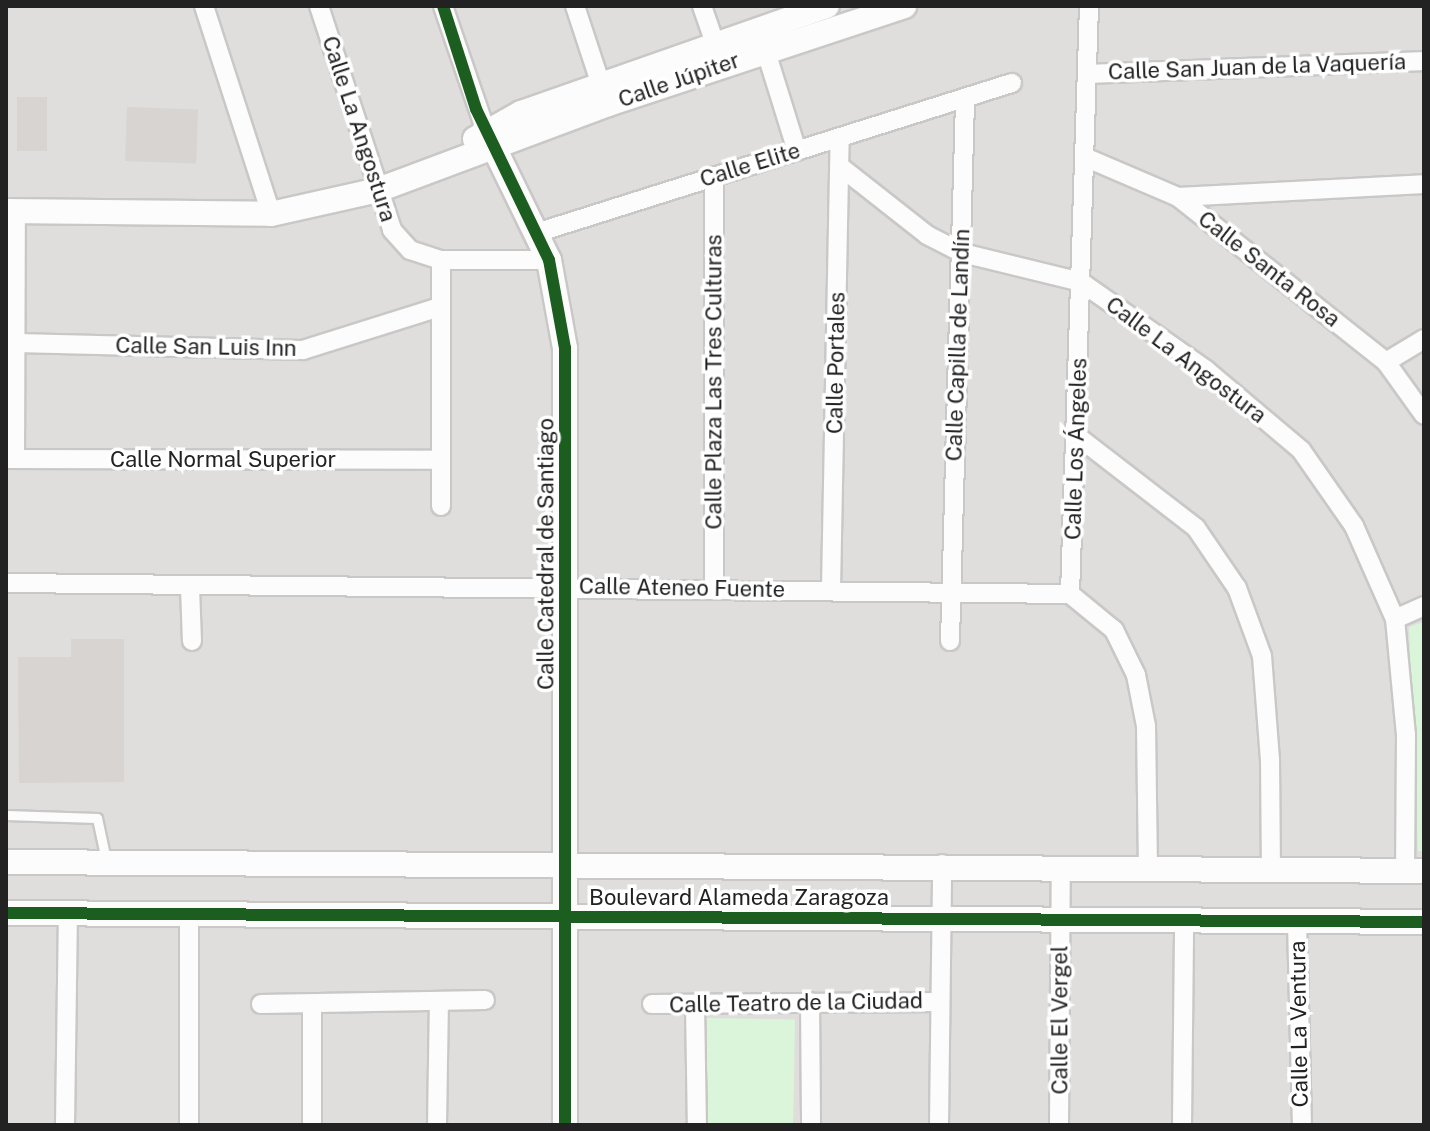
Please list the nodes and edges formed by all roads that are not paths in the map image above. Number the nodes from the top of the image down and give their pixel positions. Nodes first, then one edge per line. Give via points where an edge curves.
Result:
1 (204, 6) edge
2 (319, 6) edge
3 (443, 6) edge
4 (575, 6) edge
5 (702, 6) edge
6 (1089, 6) edge
7 (897, 7) edge
8 (828, 11) edge
9 (762, 39) junction
10 (719, 55) junction
11 (1424, 61) edge
12 (1089, 74) junction
13 (1012, 83) dead end
14 (604, 94) junction
15 (965, 99) junction
16 (491, 138) junction
17 (840, 138) junction
18 (797, 151) junction
19 (1087, 158) junction
20 (842, 168) junction
21 (714, 176) junction
22 (1424, 184) edge
23 (378, 190) junction
24 (1178, 197) junction
25 (11, 211) edge
26 (271, 214) junction
27 (536, 233) junction
28 (962, 253) junction
29 (441, 260) junction
30 (549, 260) junction
31 (1081, 282) junction
32 (439, 307) junction
33 (1424, 339) edge
34 (15, 343) junction
35 (1386, 362) junction
36 (1424, 415) edge
37 (1077, 436) junction
38 (10, 459) edge
39 (440, 460) junction
40 (441, 506) dead end
41 (6, 583) edge
42 (190, 587) junction
43 (566, 587) junction
44 (714, 587) junction
45 (831, 589) junction
46 (949, 591) junction
47 (1070, 594) junction
48 (1424, 606) edge
49 (1395, 619) junction
50 (192, 641) dead end
51 (950, 641) dead end
52 (6, 815) edge
53 (6, 862) edge
54 (106, 863) junction
55 (942, 864) junction
56 (1061, 866) junction
57 (1148, 866) junction
58 (566, 867) junction
59 (1271, 868) junction
60 (1414, 871) edge
61 (6, 913) edge
62 (68, 914) junction
63 (189, 914) junction
64 (941, 916) junction
65 (1060, 918) junction
66 (566, 919) junction
67 (1184, 921) junction
68 (1297, 922) junction
69 (1424, 922) edge
70 (485, 1000) dead end
71 (439, 1002) junction
72 (810, 1002) junction
73 (939, 1002) junction
74 (261, 1004) dead end
75 (652, 1004) dead end
76 (695, 1004) junction
77 (312, 1006) junction
78 (65, 1125) edge
79 (189, 1125) edge
80 (312, 1125) edge
81 (437, 1125) edge
82 (565, 1125) edge
83 (697, 1125) edge
84 (811, 1125) edge
85 (939, 1125) edge
86 (1059, 1125) edge
87 (1182, 1125) edge
88 (1302, 1125) edge

1 - 26 street
2 - 23 street, Calle La Angostura
3 - 16 street, Calle Catedral de Santiago
4 - 14 street
5 - 10 street
6 - 12 street, Calle Los Ángeles
7 - 8 street, Calle Júpiter
8 - 9 street, Calle Júpiter
9 - 10 street, Calle Júpiter
9 - 18 street
10 - 14 street, Calle Júpiter
11 - 12 street, Calle San Juan de la Vaquería
12 - 19 street, Calle Los Ángeles
13 - 15 street, Calle Elite
14 - 16 street, Calle Júpiter
15 - 17 street, Calle Elite
15 - 28 street, Calle Capilla de Landín
16 - 23 street, Calle Júpiter
16 - 27 street, Calle Catedral de Santiago
17 - 18 street, Calle Elite
17 - 20 street, Calle Portales
18 - 21 street, Calle Elite
19 - 24 street, Calle Santa Rosa
19 - 31 street, Calle Los Ángeles
20 - 28 street, Calle La Angostura via 927,235
20 - 45 street, Calle Portales
21 - 27 street, Calle Elite
21 - 44 street, Calle Plaza Las Tres Culturas
22 - 24 street
23 - 26 street, Calle Júpiter
23 - 29 street, Calle La Angostura via 392,230 410,250
24 - 35 street, Calle Santa Rosa
25 - 26 street, Calle Júpiter
25 - 34 street
27 - 30 street, Calle Catedral de Santiago
28 - 31 street, Calle La Angostura
28 - 46 street, Calle Capilla de Landín
29 - 30 street, Calle La Angostura
29 - 32 street
30 - 43 street, Calle Catedral de Santiago via 565,348
31 - 37 street, Calle Los Ángeles
31 - 49 street, Calle La Angostura via 1206,370 1301,450 1354,526
32 - 34 street, Calle San Luis Inn via 303,350
32 - 39 street
33 - 35 street
34 - 38 street
35 - 36 street, Calle Santa Rosa
37 - 47 street, Calle Los Ángeles
37 - 59 street via 1196,528 1237,588 1262,656
38 - 39 street, Calle Normal Superior
39 - 40 street
41 - 42 street, Calle Ateneo Fuente
42 - 43 street, Calle Ateneo Fuente
42 - 50 street
43 - 44 street, Calle Ateneo Fuente
43 - 58 street, Calle Catedral de Santiago
44 - 45 street, Calle Ateneo Fuente
45 - 46 street, Calle Ateneo Fuente
46 - 47 street, Calle Ateneo Fuente
46 - 51 street, Calle Capilla de Landín
47 - 57 street via 1114,630 1136,675 1146,726
48 - 49 street
49 - 60 street, Calle La Angostura
52 - 54 lane via 97,818
53 - 54 street, Boulevard Alameda Zaragoza
54 - 58 street, Boulevard Alameda Zaragoza
55 - 56 street, Boulevard Alameda Zaragoza
55 - 58 street, Boulevard Alameda Zaragoza
55 - 64 street
56 - 57 street, Boulevard Alameda Zaragoza
56 - 65 street, Calle El Vergel
57 - 59 street, Boulevard Alameda Zaragoza
58 - 66 street, Calle Catedral de Santiago
59 - 60 street, Boulevard Alameda Zaragoza
61 - 62 street, Boulevard Alameda Zaragoza
62 - 63 street, Boulevard Alameda Zaragoza
62 - 78 street
63 - 66 street, Boulevard Alameda Zaragoza
63 - 79 street
64 - 65 street, Boulevard Alameda Zaragoza
64 - 66 street, Boulevard Alameda Zaragoza
64 - 73 street
65 - 67 street, Boulevard Alameda Zaragoza
65 - 86 street, Calle El Vergel
66 - 82 street, Calle Catedral de Santiago
67 - 68 street, Boulevard Alameda Zaragoza
67 - 87 street
68 - 69 street, Boulevard Alameda Zaragoza
68 - 88 street, Calle La Ventura
70 - 71 street
71 - 77 street
71 - 81 street
72 - 73 street, Calle Teatro de la Ciudad
72 - 76 street, Calle Teatro de la Ciudad
72 - 84 street
73 - 85 street
74 - 77 street
75 - 76 street, Calle Teatro de la Ciudad
76 - 83 street
77 - 80 street

